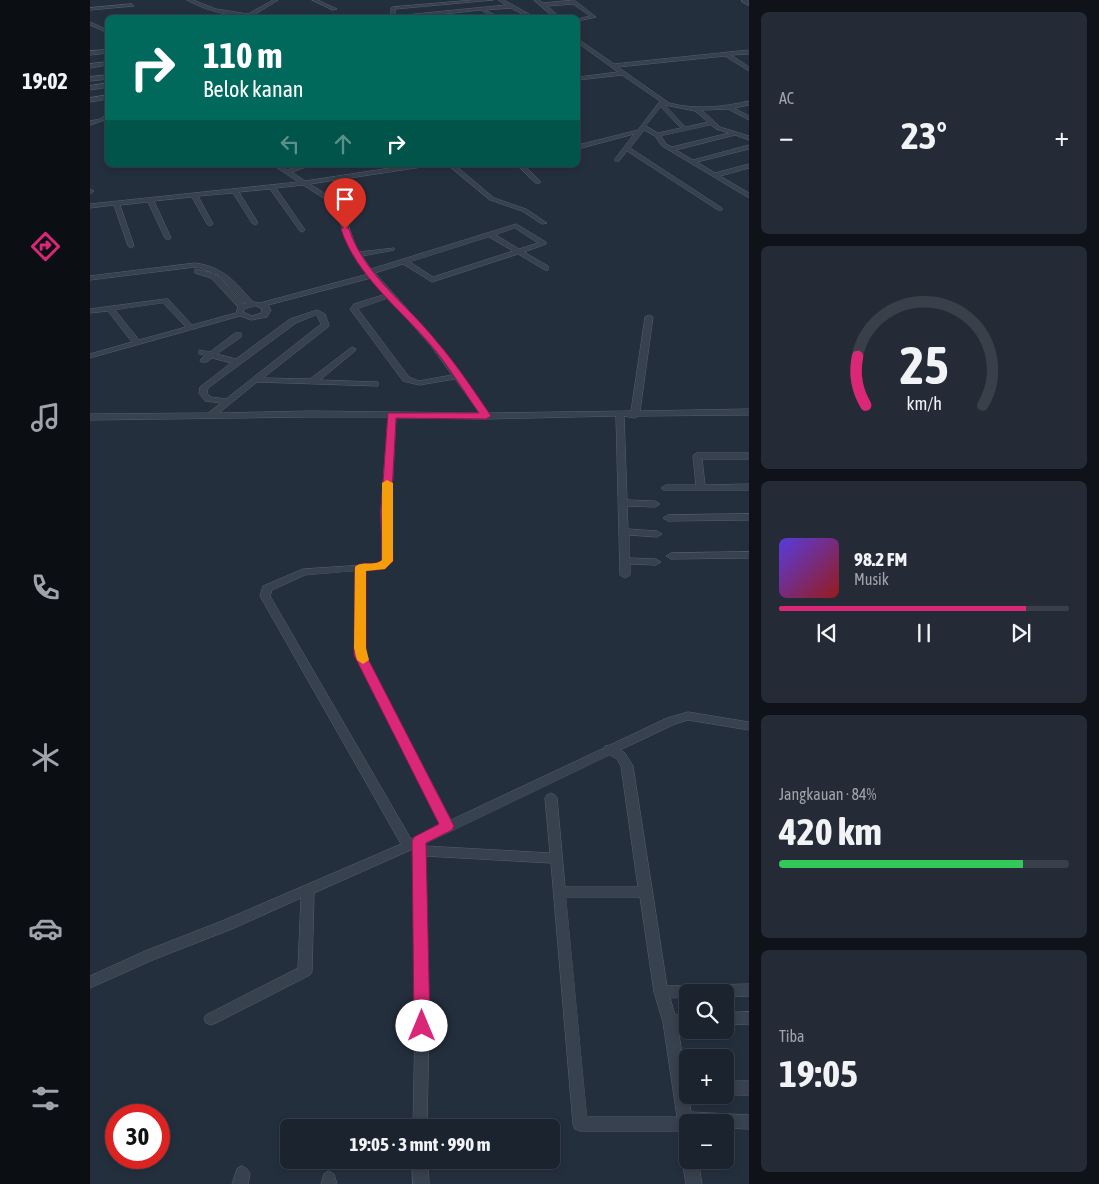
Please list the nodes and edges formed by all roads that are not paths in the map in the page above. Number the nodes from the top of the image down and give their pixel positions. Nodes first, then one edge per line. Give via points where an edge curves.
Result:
1 (189, 0) edge
2 (276, 0) edge
3 (314, 0) edge
4 (491, 0) edge
5 (500, 0) edge
6 (536, 0) edge
7 (749, 0) edge
8 (573, 1) edge
9 (542, 5) junction
10 (749, 5) edge
11 (132, 6) dead end
12 (513, 6) junction
13 (90, 9) edge
14 (334, 9) dead end
15 (480, 9) junction
16 (250, 15) joint
17 (394, 15) edge
18 (440, 15) edge
19 (493, 15) edge
20 (529, 15) edge
21 (555, 15) edge
22 (580, 20) edge
23 (90, 23) edge
24 (102, 29) junction
25 (105, 30) edge
26 (90, 31) edge
27 (580, 45) edge
28 (105, 51) edge
29 (749, 52) edge
30 (90, 53) edge
31 (740, 53) junction
32 (725, 54) junction
33 (749, 58) edge
34 (105, 64) edge
35 (90, 66) edge
36 (612, 66) junction
37 (749, 69) edge
38 (624, 73) junction
39 (105, 78) edge
40 (580, 79) edge
41 (90, 80) edge
42 (105, 86) edge
43 (90, 88) edge
44 (105, 98) edge
45 (90, 100) edge
46 (662, 102) junction
47 (749, 103) edge
48 (729, 107) junction
49 (697, 109) junction
50 (105, 118) edge
51 (749, 118) edge
52 (90, 123) edge
53 (711, 123) junction
54 (641, 129) junction
55 (685, 129) junction
56 (735, 134) junction
57 (658, 135) junction
58 (749, 138) edge
59 (580, 146) edge
60 (749, 147) edge
61 (626, 148) junction
62 (673, 149) junction
63 (617, 160) dead end
64 (692, 162) junction
65 (749, 166) edge
66 (279, 167) edge
67 (302, 167) edge
68 (364, 167) edge
69 (408, 167) edge
70 (453, 167) edge
71 (522, 167) edge
72 (286, 172) junction
73 (368, 173) junction
74 (715, 175) junction
75 (538, 182) dead end
76 (305, 183) junction
77 (272, 187) junction
78 (749, 187) edge
79 (738, 190) junction
80 (235, 191) junction
81 (194, 195) junction
82 (749, 196) edge
83 (150, 200) junction
84 (116, 203) junction
85 (90, 206) edge
86 (720, 208) dead end
87 (255, 223) dead end
88 (544, 223) dead end
89 (210, 224) dead end
90 (302, 230) dead end
91 (490, 234) junction
92 (168, 238) dead end
93 (132, 246) dead end
94 (392, 249) dead end
95 (518, 252) junction
96 (357, 255) junction
97 (404, 261) junction
98 (545, 268) dead end
99 (374, 276) junction
100 (90, 278) edge
101 (90, 283) edge
102 (232, 284) junction
103 (223, 286) junction
104 (391, 295) junction
105 (251, 304) junction
106 (264, 307) junction
107 (110, 308) junction
108 (90, 310) edge
109 (241, 311) junction
110 (649, 317) dead end
111 (190, 328) junction
112 (238, 335) dead end
113 (137, 343) junction
114 (352, 349) dead end
115 (90, 356) edge
116 (236, 362) junction
117 (458, 376) junction
118 (257, 380) junction
119 (312, 382) junction
120 (376, 384) dead end
121 (229, 402) junction
122 (749, 412) edge
123 (635, 414) junction
124 (212, 415) junction
125 (392, 415) junction
126 (620, 415) junction
127 (486, 416) junction
128 (90, 417) edge
129 (749, 456) edge
130 (700, 487) junction
131 (749, 487) edge
132 (666, 488) dead end
133 (623, 503) junction
134 (655, 504) dead end
135 (668, 518) dead end
136 (749, 518) edge
137 (624, 532) junction
138 (657, 534) dead end
139 (749, 555) edge
140 (671, 556) dead end
141 (625, 561) junction
142 (656, 562) dead end
143 (360, 567) junction
144 (625, 576) dead end
145 (749, 726) edge
146 (609, 749) junction
147 (551, 798) dead end
148 (448, 826) junction
149 (416, 846) junction
150 (556, 858) junction
151 (308, 889) junction
152 (559, 892) junction
153 (646, 892) junction
154 (90, 982) edge
155 (749, 990) edge
156 (661, 992) junction
157 (749, 1018) edge
158 (211, 1019) dead end
159 (734, 1019) edge
160 (670, 1022) junction
161 (679, 1022) edge
162 (679, 1064) edge
163 (734, 1088) edge
164 (749, 1088) edge
165 (420, 1119) edge
166 (679, 1122) edge
167 (734, 1122) edge
168 (749, 1122) edge
169 (420, 1169) edge
170 (692, 1169) edge
171 (421, 1184) edge
172 (694, 1184) edge

1 - 16 street via 204,7
2 - 16 street
3 - 14 street
4 - 17 street via 393,8
5 - 12 street
6 - 9 street
7 - 10 street via 744,1
8 - 9 street
8 - 22 street via 594,17
9 - 21 street
11 - 13 street
12 - 15 street
12 - 20 street
15 - 18 street
15 - 19 street
23 - 24 street
24 - 25 street
24 - 26 street
27 - 36 street
28 - 30 street
29 - 31 street
31 - 32 street
31 - 33 street
32 - 36 street
32 - 37 street
34 - 35 street
36 - 38 street
38 - 40 street
38 - 46 street
39 - 41 street
42 - 43 street
44 - 45 street
46 - 49 street
46 - 54 street
46 - 55 street
47 - 48 street
48 - 49 street
48 - 51 street
49 - 53 street
50 - 52 street
53 - 55 street
53 - 56 street
54 - 57 street
54 - 59 street
54 - 61 street
55 - 57 street
56 - 58 street
56 - 62 street
57 - 62 street
60 - 64 street
61 - 63 street
61 - 86 street
62 - 64 street
64 - 74 street
65 - 74 street
66 - 72 street
67 - 72 street
68 - 73 street
69 - 73 street
70 - 88 street via 492,199 524,210
71 - 75 street
72 - 76 street
73 - 76 street
74 - 79 street
76 - 77 street
76 - 96 street via 327,198 340,214
77 - 80 street
77 - 90 street
78 - 79 street
79 - 82 street
80 - 81 street
80 - 87 street
81 - 83 street
81 - 89 street
83 - 84 street
83 - 92 street
84 - 85 street
84 - 93 street
91 - 95 street
91 - 95 street via 516,226 544,243
91 - 97 street
94 - 96 street
95 - 97 street via 432,280
95 - 98 street
96 - 99 street
97 - 99 street
99 - 104 street
99 - 106 street
100 - 102 street via 195,265 220,271
101 - 103 street via 196,270 210,273
102 - 103 street
102 - 105 street
103 - 109 street
104 - 117 street
104 - 117 street via 354,309 406,379 419,384
105 - 106 street
105 - 109 street
106 - 109 street via 264,315 256,318 246,318
107 - 108 street
107 - 111 street via 165,301
107 - 113 street
109 - 111 street
110 - 123 street
111 - 113 street
112 - 116 street via 205,355
113 - 115 street
114 - 119 street
116 - 118 street via 293,321 314,313 322,314 325,325
116 - 121 street via 204,387 203,393 208,400
117 - 127 street
118 - 119 street
118 - 121 street
119 - 120 street
121 - 124 street
122 - 123 street
123 - 126 street
124 - 125 street
124 - 128 street
125 - 127 street
125 - 143 street via 386,510 387,561 381,567
126 - 127 street
126 - 133 street
129 - 130 street via 697,456
130 - 131 street
130 - 132 street
133 - 134 street
133 - 137 street
135 - 136 street
137 - 138 street
137 - 141 street
139 - 140 street
141 - 142 street
141 - 144 street
143 - 148 street via 360,655
143 - 149 street via 303,572 264,592
145 - 146 street via 703,717 682,717
146 - 148 street
146 - 153 street via 621,756 627,766
147 - 150 street
148 - 149 street
149 - 150 street
149 - 151 street
149 - 165 street via 422,1016
150 - 152 street
151 - 154 street
151 - 158 street via 305,970
152 - 153 street
152 - 166 street via 580,1124
153 - 156 street
155 - 156 street
156 - 160 street
157 - 159 street
160 - 161 street
160 - 162 street
163 - 164 street
167 - 168 street
169 - 171 street
170 - 172 street

